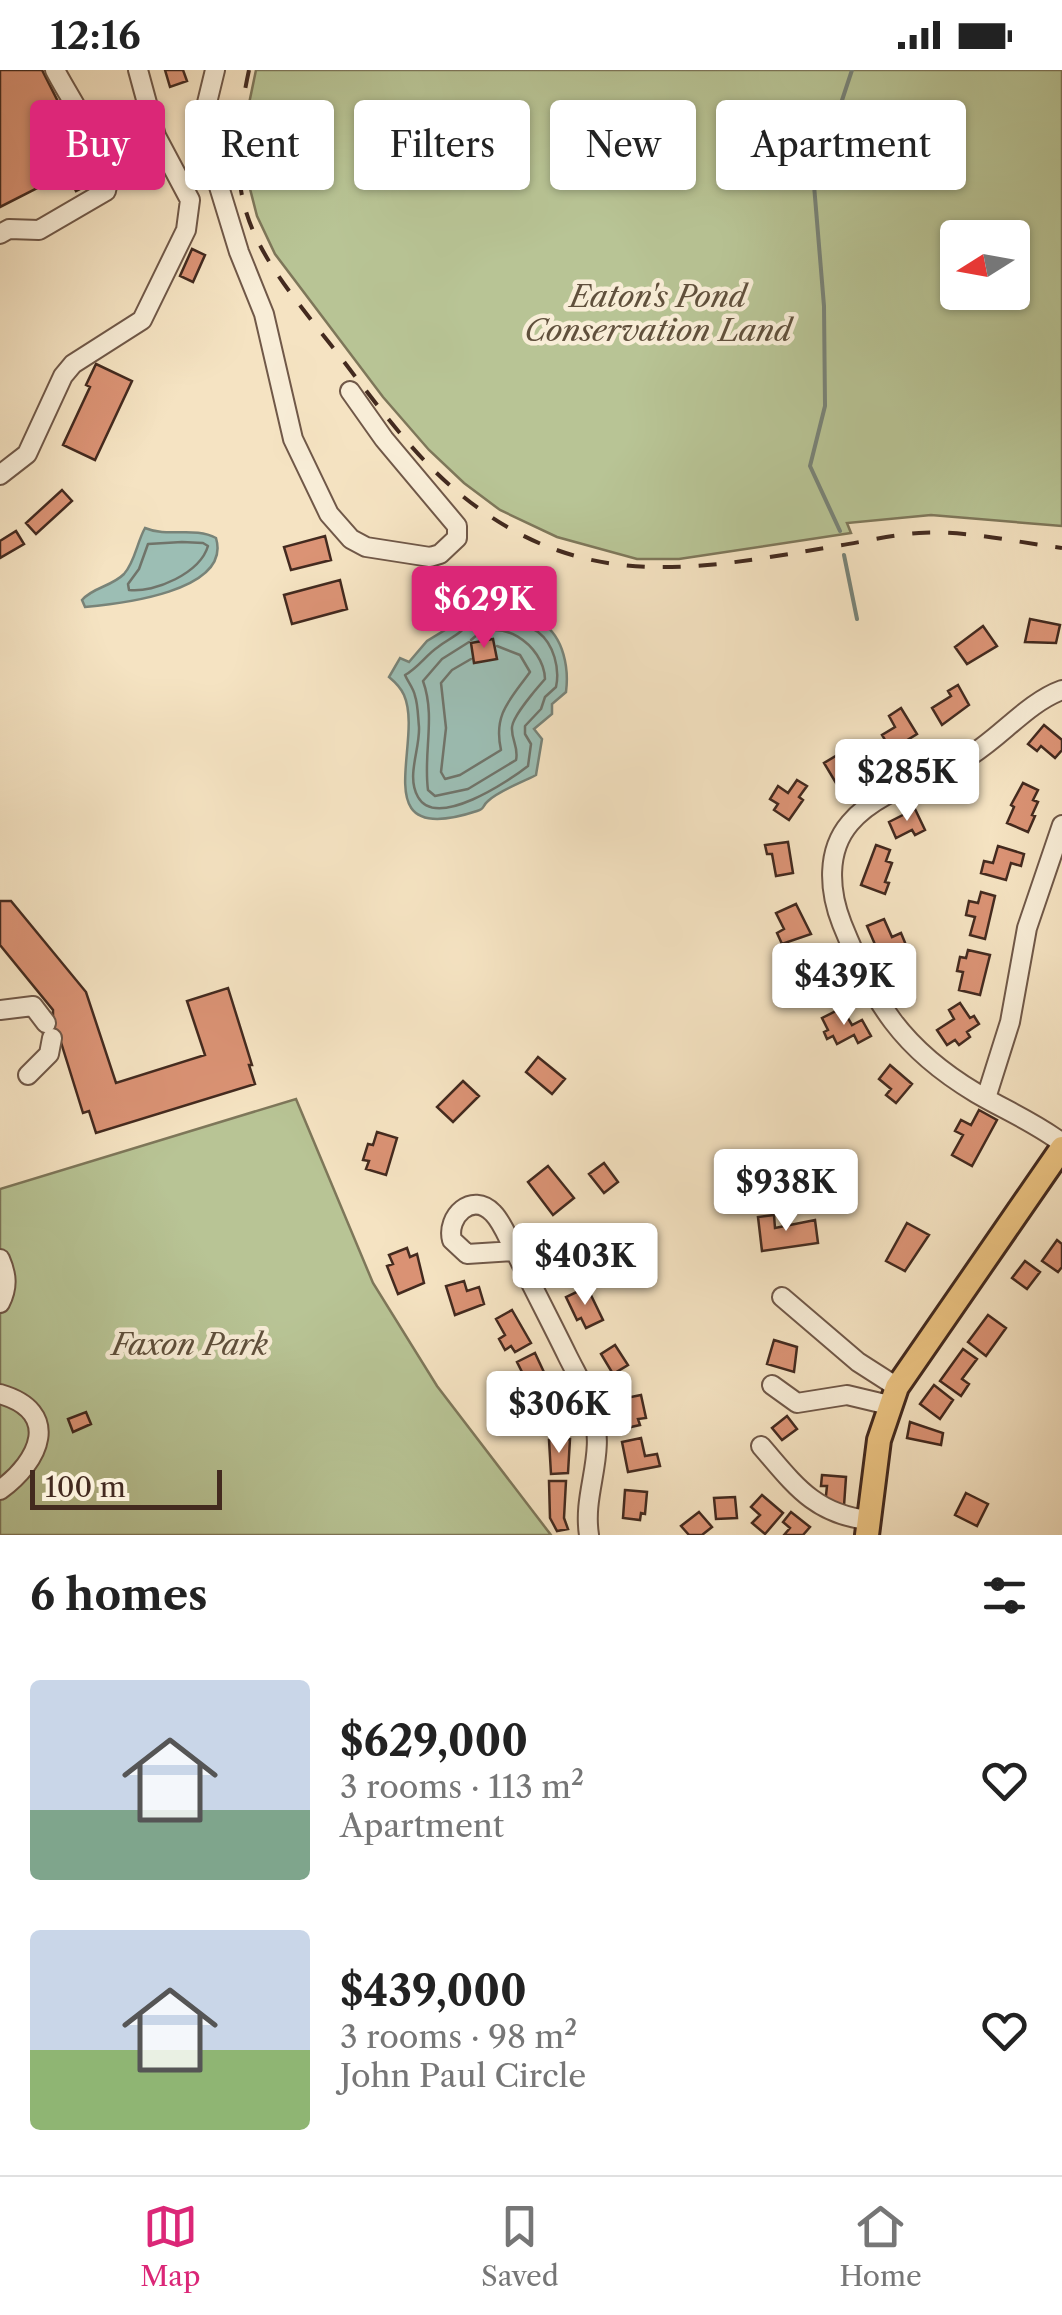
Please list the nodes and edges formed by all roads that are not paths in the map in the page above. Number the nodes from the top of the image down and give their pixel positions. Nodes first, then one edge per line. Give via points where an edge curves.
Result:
1 (54, 70) edge
2 (138, 70) edge
3 (215, 70) edge
4 (0, 234) edge
5 (350, 391) dead end
6 (0, 475) edge
7 (1062, 690) edge
8 (1062, 825) edge
9 (0, 1010) edge
10 (28, 1074) dead end
11 (986, 1098) junction
12 (1059, 1156) edge
13 (514, 1250) junction
14 (0, 1259) edge
15 (782, 1297) dead end
16 (0, 1303) edge
17 (0, 1376) edge
18 (772, 1385) dead end
19 (0, 1394) edge
20 (893, 1396) junction
21 (762, 1446) dead end
22 (0, 1490) edge
23 (868, 1524) edge
24 (589, 1535) edge

1 - 4 street via 104,163 106,191 39,230
2 - 6 street via 156,136 190,200 186,230 142,320 62,376 27,454
3 - 5 street via 205,110 206,144 264,314 293,439 334,523 366,547 440,554 457,538 457,526
7 - 11 street via 987,746 862,812 846,828 834,857 838,912 880,1006 929,1060
8 - 11 street via 1029,918 1012,1011
9 - 10 street via 33,1006 49,1030 52,1049
11 - 12 street
12 - 20 main road
13 - 13 street via 462,1252 451,1224 466,1207 482,1206
13 - 24 street via 594,1414 598,1459
14 - 16 street via 6,1292
15 - 20 street
17 - 19 street
18 - 20 street via 797,1403 846,1394
19 - 22 street via 30,1410 39,1435 25,1468
20 - 23 main road via 874,1465
21 - 23 street via 806,1497

